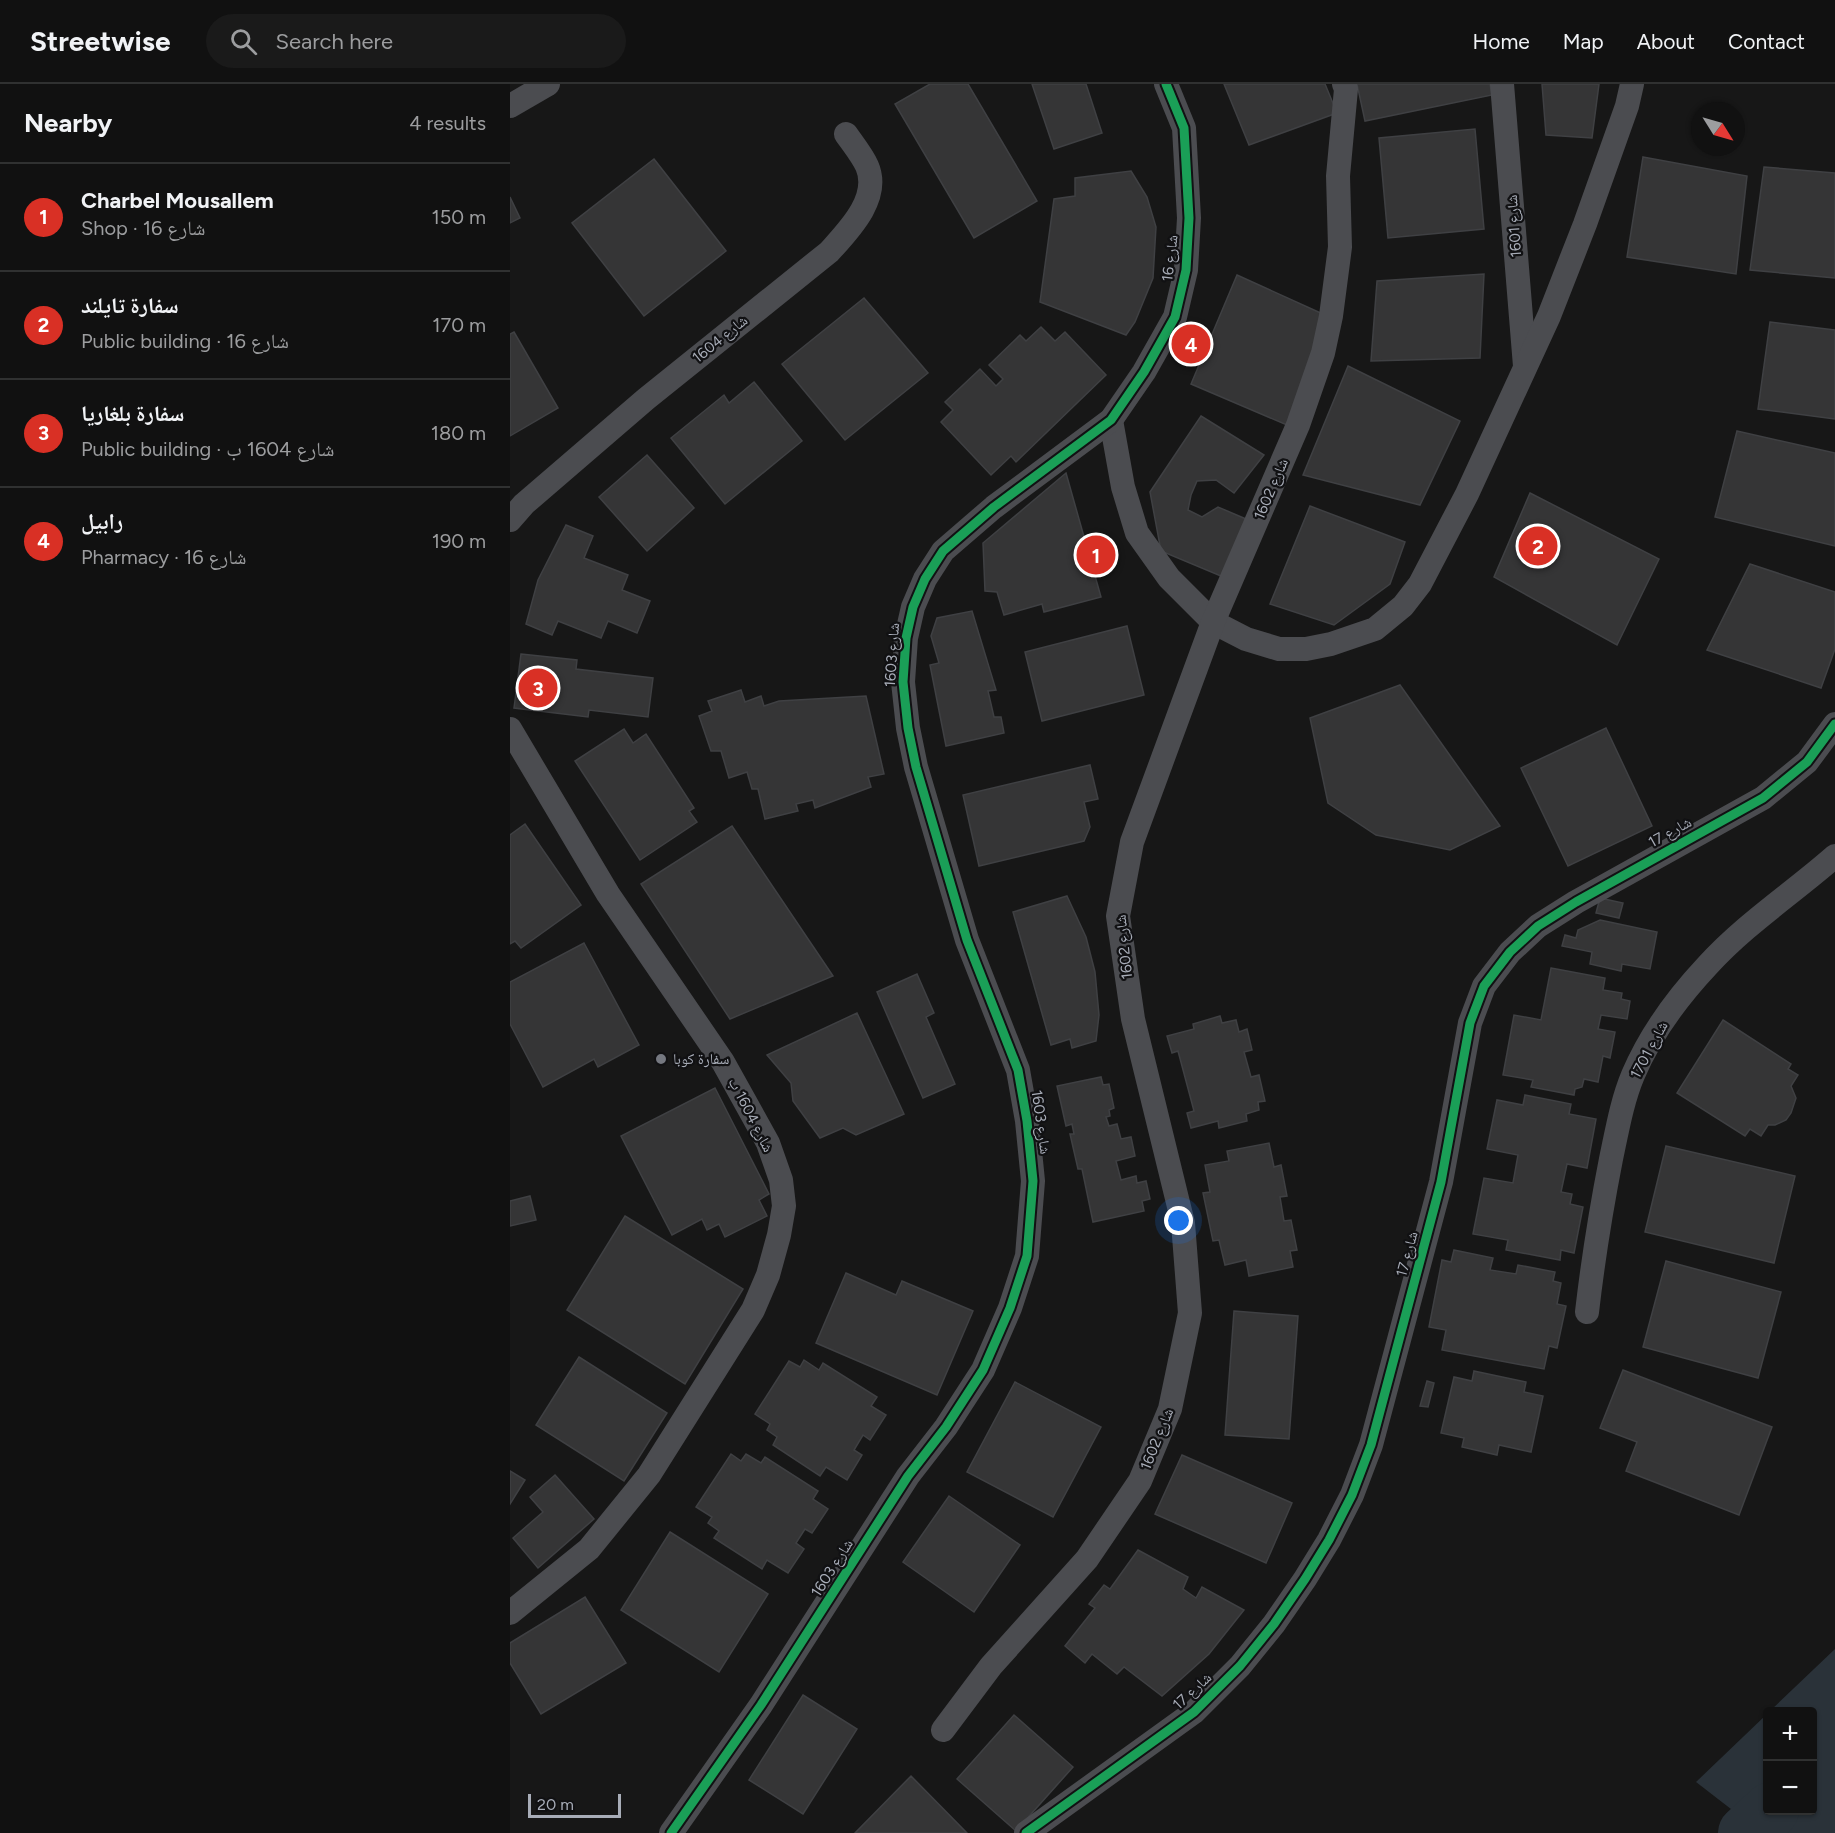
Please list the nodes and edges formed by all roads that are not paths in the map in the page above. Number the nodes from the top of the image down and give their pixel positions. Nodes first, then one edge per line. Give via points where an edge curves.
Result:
1 (548, 84) edge
2 (1166, 84) edge
3 (1344, 84) edge
4 (1502, 84) edge
5 (1632, 84) edge
6 (510, 106) edge
7 (846, 134) dead end
8 (1525, 367) junction
9 (1111, 420) junction
10 (510, 520) edge
11 (1213, 622) junction
12 (1835, 724) edge
13 (510, 729) edge
14 (1835, 856) edge
15 (1587, 1312) dead end
16 (510, 1612) edge
17 (943, 1730) dead end
18 (671, 1833) edge
19 (1026, 1833) edge

1 - 6 street
2 - 9 street, شارع 16 via 1184,128 1189,218 1186,270 1174,317 1144,372
3 - 11 street, شارع 1602 via 1338,176 1340,247 1323,353 1299,425
4 - 8 street, شارع 1601
5 - 8 street via 1585,224
7 - 10 street, شارع 1604 via 868,167 870,187 852,226 829,252 646,399
8 - 11 street via 1467,494 1420,584 1403,606 1375,629 1331,644 1279,649 1246,639
9 - 11 street via 1123,487 1137,534 1169,578
9 - 18 street, شارع 1603 via 994,507 943,551 913,607 906,638 903,682 916,767 967,940 1018,1070 1033,1180 1027,1256 983,1370 908,1476 761,1705
11 - 17 street, شارع 1602 via 1132,842 1118,916 1133,1019 1184,1223 1190,1312 1170,1409 1140,1481 1087,1559 991,1666
12 - 19 street, شارع 17 via 1807,762 1763,798 1538,926 1510,952 1484,986 1470,1023 1441,1182 1371,1445 1329,1540 1274,1624 1240,1666 1194,1712
13 - 16 street, شارع 1604 ب via 608,894 723,1062 768,1143 781,1180 784,1206 768,1275 753,1310 649,1475 590,1549
14 - 15 street, شارع 1701 via 1707,965 1652,1039 1633,1076 1617,1129 1598,1223

